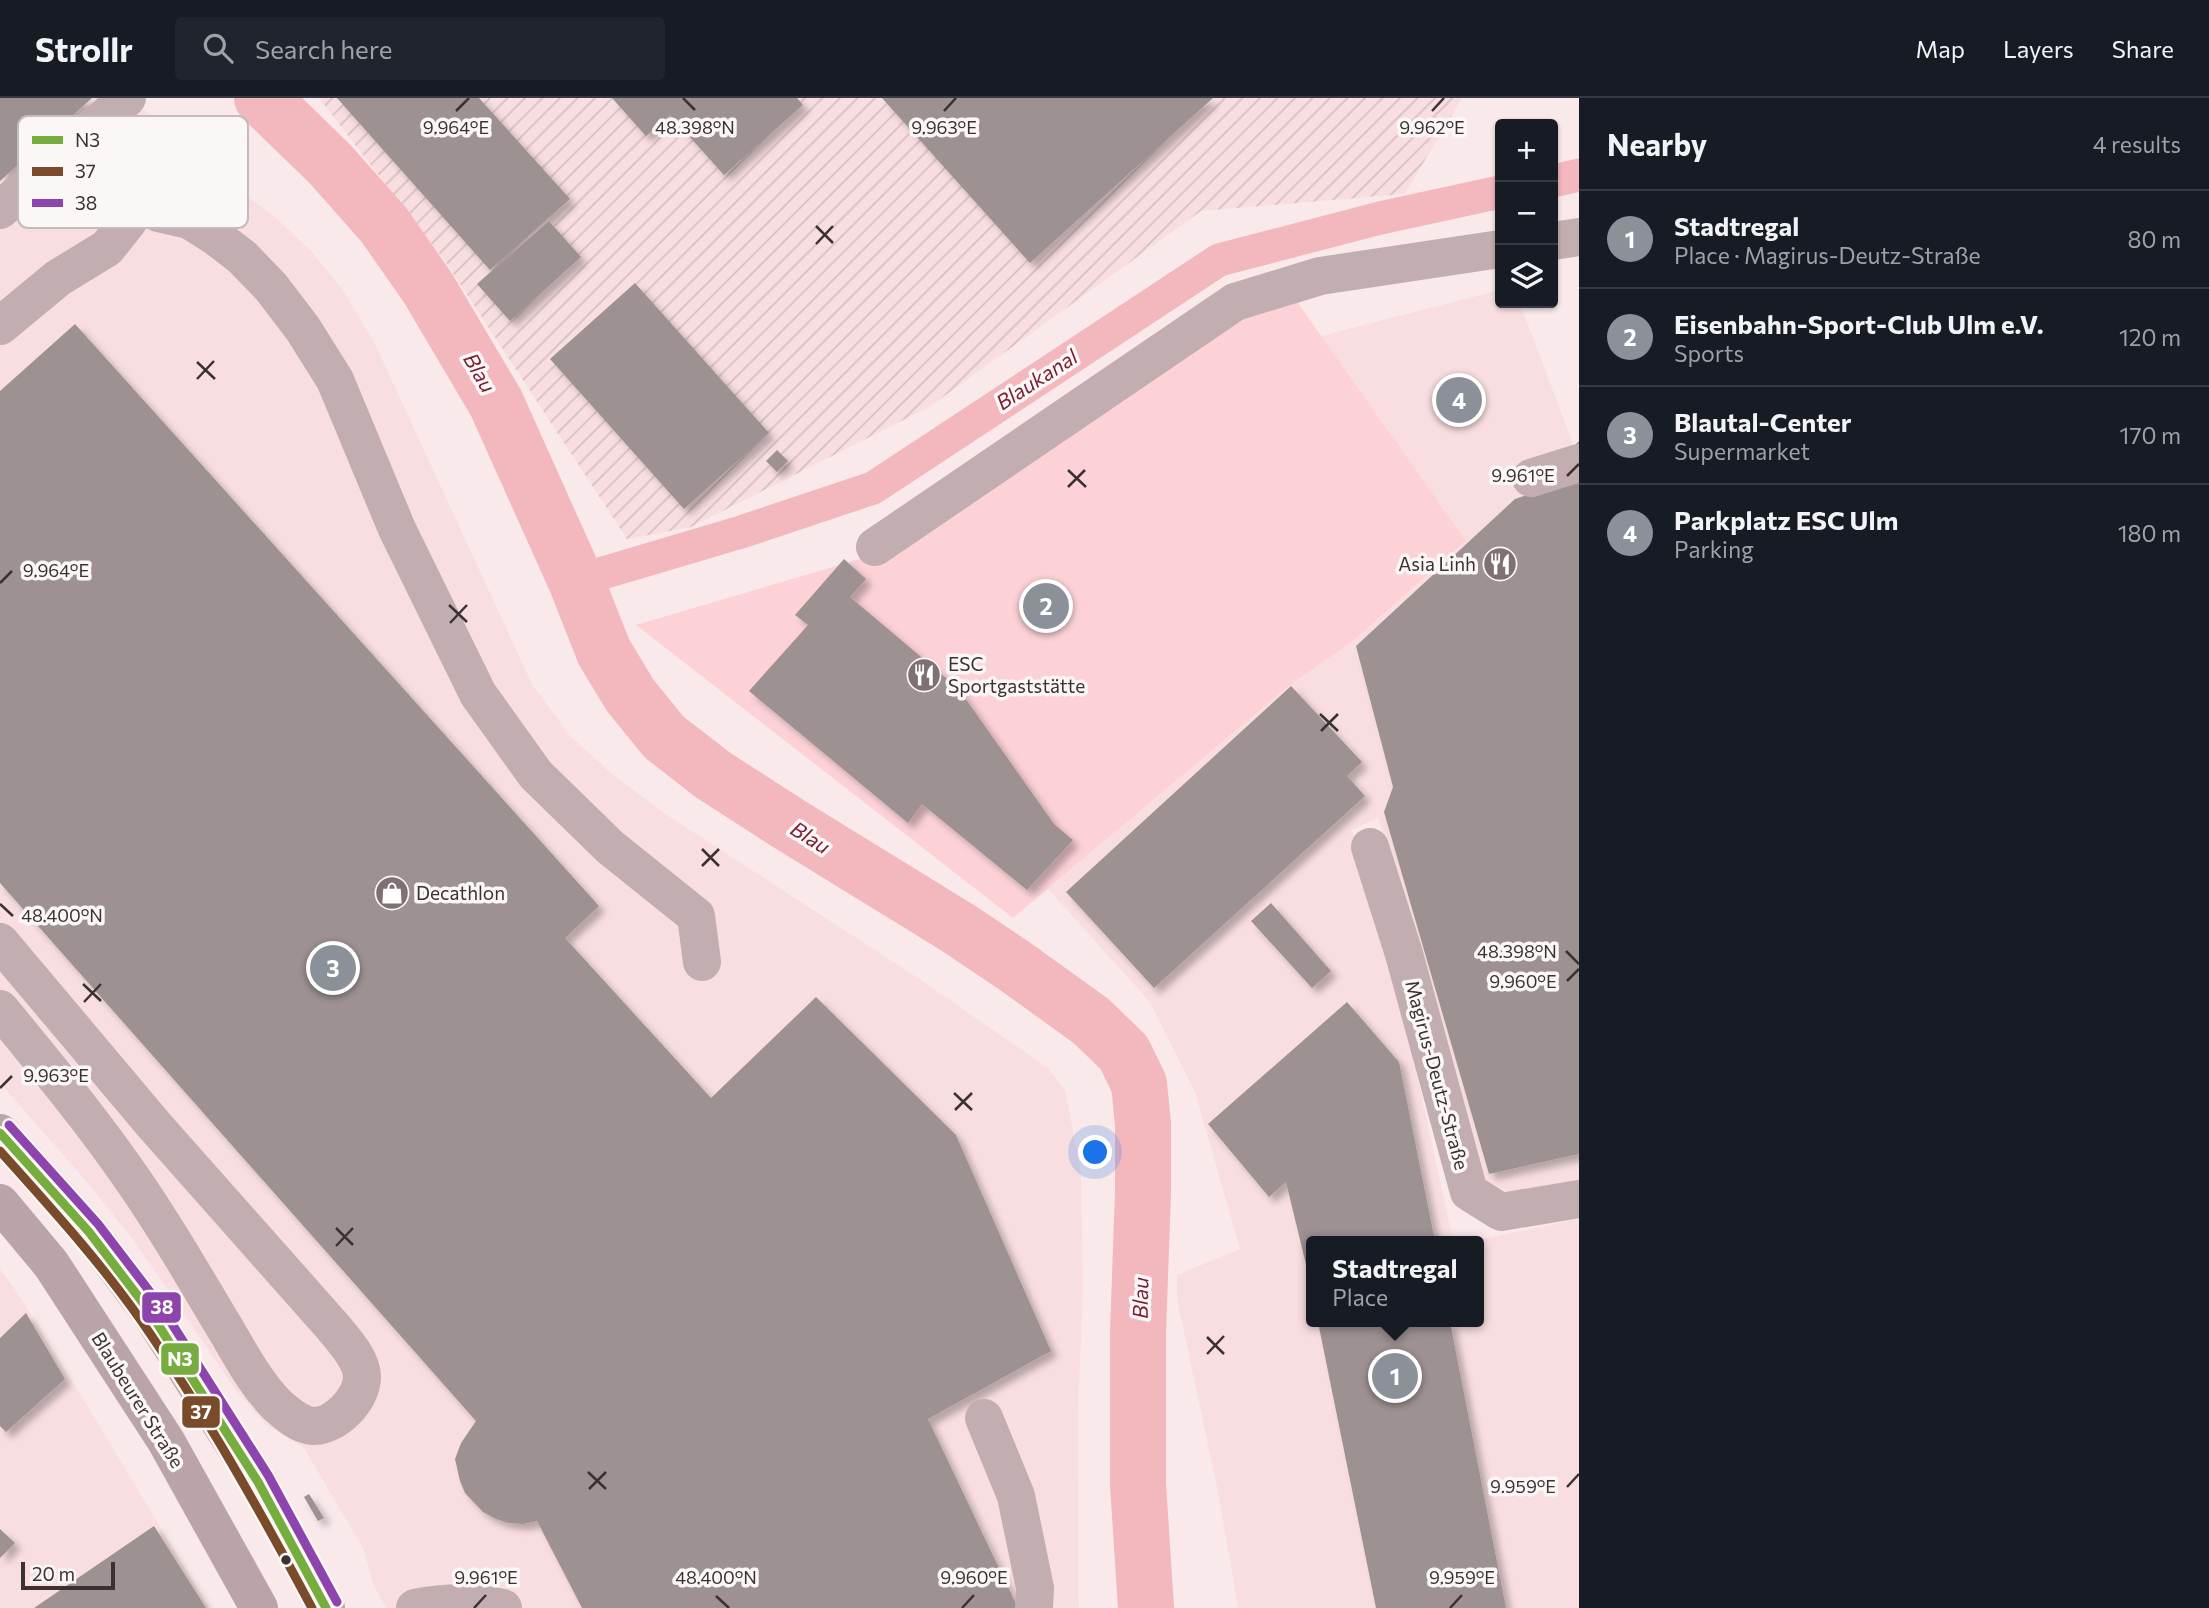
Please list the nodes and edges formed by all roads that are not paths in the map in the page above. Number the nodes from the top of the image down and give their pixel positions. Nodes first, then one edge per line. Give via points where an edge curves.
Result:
1 (127, 98) edge
2 (107, 116) edge
3 (18, 194) edge
4 (0, 210) edge
5 (123, 228) edge
6 (201, 228) edge
7 (1579, 237) edge
8 (1558, 240) edge
9 (1495, 250) edge
10 (0, 326) edge
11 (1579, 463) edge
12 (1531, 478) dead end
13 (875, 547) dead end
14 (1370, 847) dead end
15 (0, 942) edge
16 (702, 962) dead end
17 (0, 1009) edge
18 (0, 1133) edge
19 (1579, 1199) edge
20 (0, 1203) edge
21 (89, 1232) junction
22 (51, 1264) junction
23 (984, 1418) dead end
24 (259, 1608) edge
25 (326, 1608) edge
26 (415, 1608) edge
27 (503, 1608) edge
28 (1034, 1608) edge

1 - 2 street
3 - 4 street
5 - 10 street via 107,248 58,278
6 - 16 street via 242,257 271,287 335,380 397,529 478,694 536,775 610,847 696,916
7 - 8 street
9 - 13 street via 1320,276 1235,302
11 - 12 street
14 - 19 street, Magirus-Deutz-Straße via 1469,1192 1501,1212
15 - 17 street via 355,1356 362,1377 344,1414 314,1426 294,1420 275,1402 251,1373 160,1219 118,1158
18 - 21 main road
20 - 22 main road, Blaubeurer Straße
21 - 22 main road
21 - 25 main road via 150,1311 258,1482
22 - 24 main road, Blaubeurer Straße via 166,1441
23 - 28 street via 1016,1496 1035,1588
26 - 27 street via 462,1602

